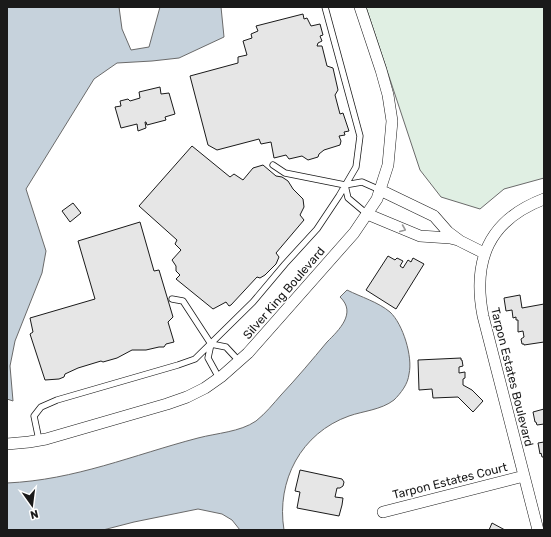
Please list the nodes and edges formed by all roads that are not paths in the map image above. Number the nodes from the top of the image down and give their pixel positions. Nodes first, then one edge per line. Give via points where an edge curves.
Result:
1 (324, 7) edge
2 (360, 7) edge
3 (273, 165) dead end
4 (345, 185) junction
5 (380, 190) junction
6 (544, 199) edge
7 (367, 214) junction
8 (460, 241) junction
9 (484, 253) junction
10 (172, 299) dead end
11 (211, 344) junction
12 (240, 362) junction
13 (219, 378) junction
14 (39, 440) junction
15 (7, 444) edge
16 (524, 476) junction
17 (383, 512) dead end
18 (538, 530) edge

1 - 4 lane via 360,136 356,167
2 - 5 street, Silver King Boulevard via 381,70 392,121 388,165
3 - 4 lane via 285,173
4 - 5 lane via 362,182
4 - 7 lane via 348,198
4 - 11 lane via 317,229 253,302
5 - 7 street, Silver King Boulevard
5 - 8 street via 434,216
6 - 9 street, Tarpon Estates Boulevard via 509,218 492,238
7 -> 8 street via 420,236
7 - 12 street, Silver King Boulevard via 354,233
8 - 9 street
9 - 16 street, Tarpon Estates Boulevard via 480,269 480,301
10 - 11 lane via 184,301
11 - 12 lane via 226,347
11 - 13 lane via 208,358
11 - 14 lane via 195,359 41,407 34,416
12 - 13 street, Silver King Boulevard
13 - 14 street, Silver King Boulevard via 205,388 167,404
14 - 15 street, Silver King Boulevard
16 - 17 street, Tarpon Estates Court
16 - 18 street, Tarpon Estates Boulevard

